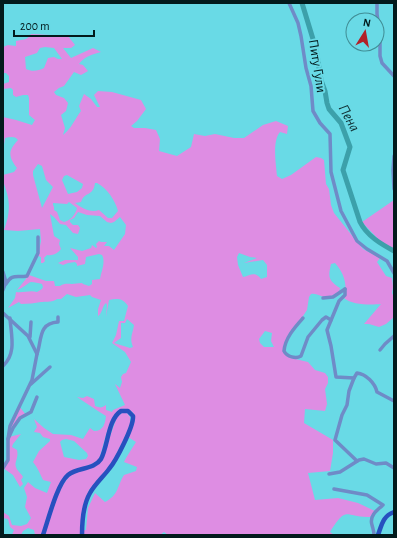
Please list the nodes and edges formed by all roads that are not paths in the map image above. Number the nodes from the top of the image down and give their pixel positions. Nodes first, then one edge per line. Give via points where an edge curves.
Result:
1 (289, 3) edge
2 (377, 3) edge
3 (394, 76) edge
4 (394, 156) edge
5 (394, 189) edge
6 (38, 237) dead end
7 (3, 272) edge
8 (394, 273) edge
9 (6, 284) junction
10 (3, 290) edge
11 (323, 298) dead end
12 (3, 313) edge
13 (58, 317) dead end
14 (10, 318) junction
15 (303, 318) dead end
16 (331, 320) junction
17 (31, 322) dead end
18 (394, 336) edge
19 (30, 339) junction
20 (380, 350) dead end
21 (36, 354) junction
22 (3, 366) edge
23 (50, 367) dead end
24 (354, 378) junction
25 (29, 386) junction
26 (37, 397) dead end
27 (394, 401) edge
28 (8, 439) junction
29 (357, 461) junction
30 (3, 468) edge
31 (394, 468) edge
32 (329, 474) dead end
33 (334, 489) dead end
34 (394, 512) edge
35 (43, 535) edge
36 (82, 535) edge
37 (374, 535) edge
38 (378, 535) edge

1 - 8 street, Питу Гули via 302,36 314,111 317,119 329,132 331,172 341,212 357,240 385,259
2 - 3 street via 380,56 382,63
4 - 5 street
6 - 9 street via 38,253 27,276 15,276
7 - 9 street
9 - 10 street
11 - 16 street via 333,297 345,289 345,295 339,301
12 - 14 street
13 - 21 street via 58,322 45,327
14 - 19 street
14 - 22 street via 11,355
15 - 16 street via 286,343 284,351 288,355 301,356 306,341 322,320
16 - 24 street via 327,330 336,377
17 - 19 street
18 - 20 street
19 - 21 street
21 - 25 street
23 - 25 street
24 - 27 street via 357,373 362,374 372,382 377,392
24 - 29 street via 335,440
25 - 28 street via 10,426
26 - 28 street via 31,412 18,420
28 - 30 street via 9,458
29 - 31 street via 386,463
29 - 32 street via 347,469
33 - 37 street via 363,493 382,505 371,518
34 - 38 main road via 384,518
35 - 36 main road via 64,480 72,473 98,462 115,416 119,411 127,411 133,415 132,424 112,465 88,496

